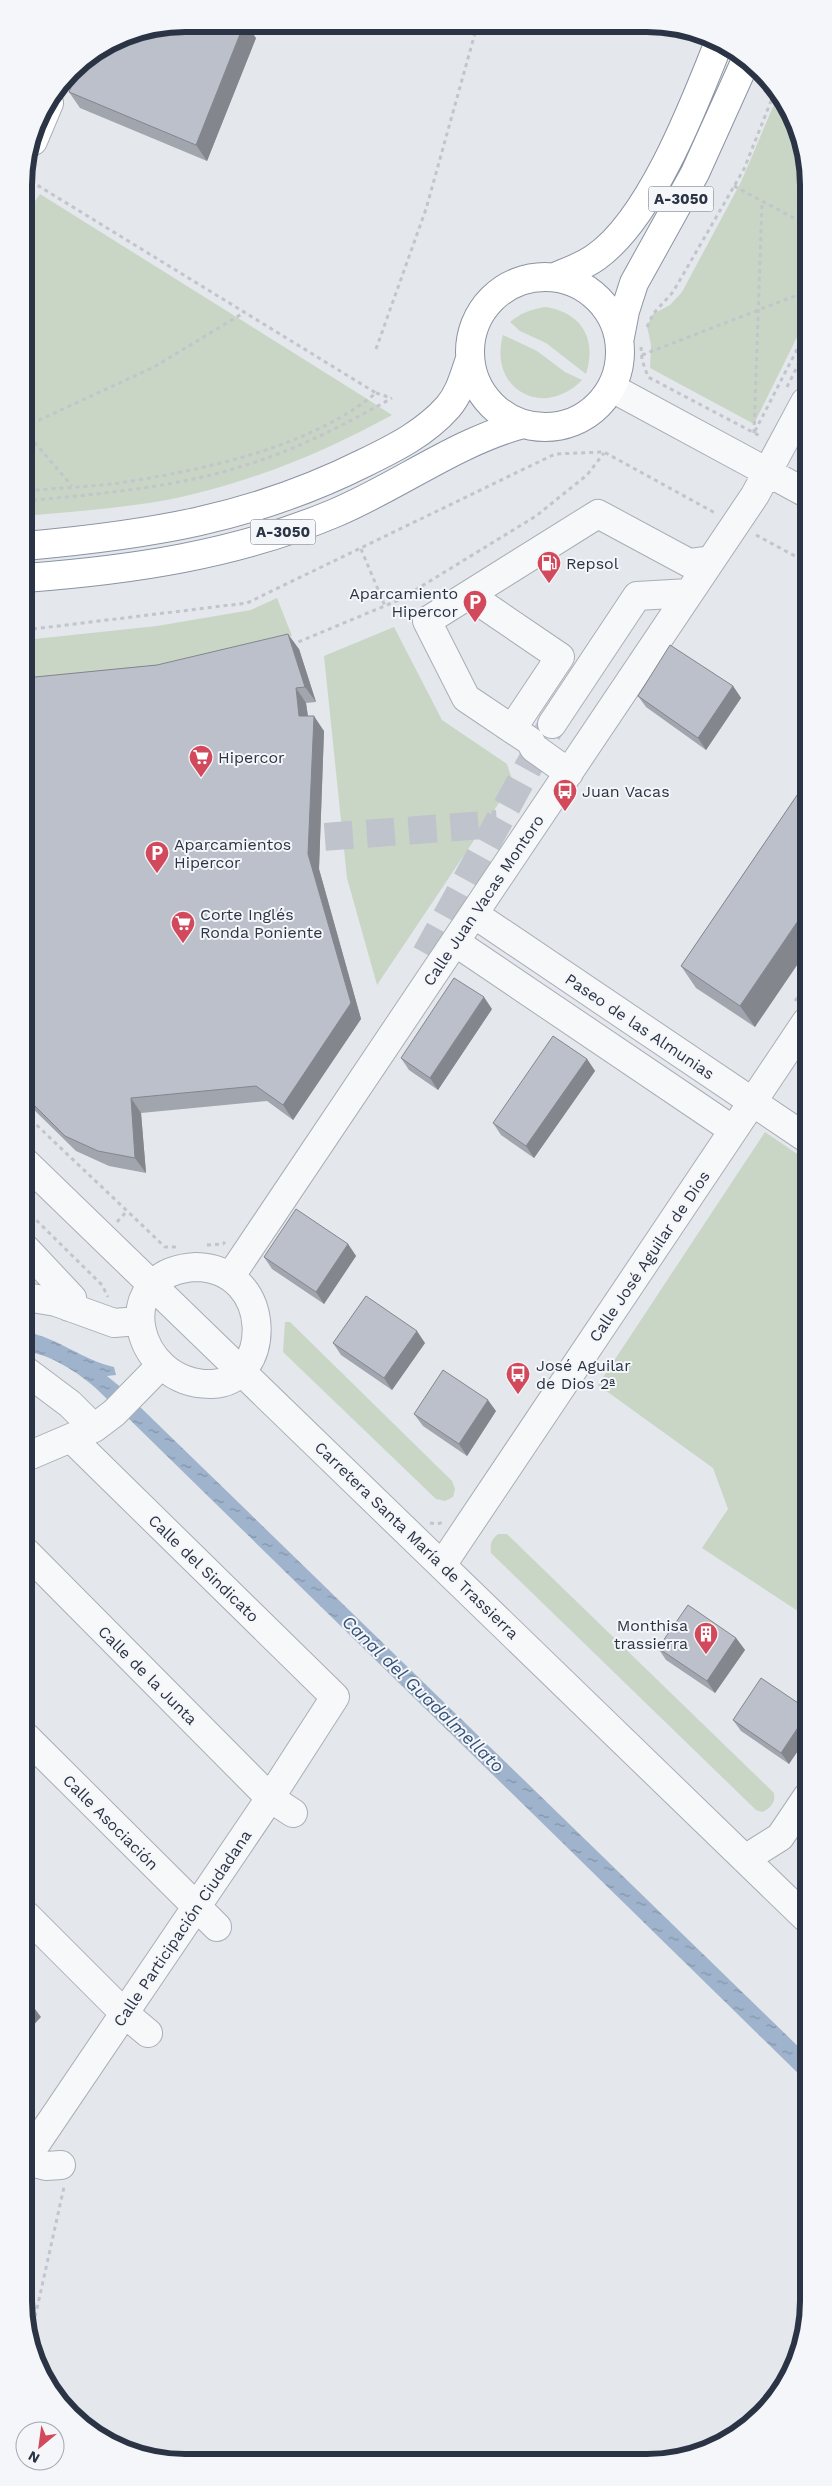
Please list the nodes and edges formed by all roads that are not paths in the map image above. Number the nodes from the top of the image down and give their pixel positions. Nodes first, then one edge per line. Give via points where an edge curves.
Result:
1 (716, 49) edge
2 (743, 67) edge
3 (555, 277) junction
4 (635, 336) junction
5 (470, 359) junction
6 (612, 388) junction
7 (800, 412) edge
8 (523, 424) junction
9 (769, 473) junction
10 (800, 490) edge
11 (33, 545) edge
12 (711, 560) junction
13 (33, 577) edge
14 (689, 593) junction
15 (470, 595) junction
16 (552, 724) tunnel mouth
17 (512, 729) junction
18 (569, 773) junction
19 (474, 914) junction
20 (455, 942) junction
21 (426, 954) tunnel mouth
22 (800, 1031) edge
23 (752, 1102) junction
24 (334, 1120) junction
25 (734, 1130) junction
26 (800, 1134) edge
27 (33, 1170) edge
28 (33, 1257) edge
29 (230, 1277) junction
30 (153, 1284) junction
31 (33, 1299) edge
32 (69, 1307) junction
33 (139, 1321) junction
34 (161, 1364) junction
35 (241, 1370) junction
36 (33, 1376) edge
37 (93, 1427) junction
38 (33, 1454) edge
39 (33, 1559) edge
40 (442, 1565) junction
41 (335, 1697) joint
42 (33, 1744) edge
43 (270, 1798) junction
44 (799, 1809) edge
45 (293, 1813) dead end
46 (746, 1859) junction
47 (195, 1908) junction
48 (799, 1911) edge
49 (33, 1922) edge
50 (217, 1928) dead end
51 (124, 2013) junction
52 (148, 2032) dead end
53 (33, 2148) edge
54 (33, 2163) edge
55 (61, 2164) road end

1 - 3 main road, A-3050 via 668,158 635,216 597,257
2 - 4 main road, A-3050 via 695,173 634,283 625,311
3 - 4 main road, A-3050 via 577,284 597,297 611,315
3 - 5 main road, A-3050 via 532,277 511,284 492,297 471,336
4 - 6 main road, A-3050 via 620,363
5 - 8 main road, A-3050 via 473,376 492,406
5 - 11 main road, A-3050 via 460,388 449,406 431,424 411,438 332,479 279,500 180,527
6 - 8 main road, A-3050 via 596,408 574,422 549,428
6 - 9 street
7 - 9 street, Calle Juan Vacas Montoro
8 - 13 main road, A-3050 via 496,431 378,493 278,534 173,562
9 - 10 street
9 - 12 street, Calle Juan Vacas Montoro
12 - 14 street, Calle Juan Vacas Montoro
12 - 15 street via 689,563 598,514
14 - 16 street via 637,596
14 - 18 street, Calle Juan Vacas Montoro
15 - 17 street via 427,621 466,698
15 - 17 street via 560,657
17 - 18 street
18 - 19 street, Calle Juan Vacas Montoro
19 - 20 street, Calle Juan Vacas Montoro
19 - 23 street, Paseo de las Almunias
20 - 24 street, Calle Juan Vacas Montoro
20 - 25 street, Paseo de las Almunias
21 - 24 street via 339,1084
22 - 23 street, Calle José Aguilar de Dios
23 - 25 street, Calle José Aguilar de Dios
23 - 26 street, Paseo de las Almunias
24 - 29 street, Calle Juan Vacas Montoro
25 - 40 street, Calle José Aguilar de Dios
27 - 30 street, Carretera Santa María de Trassierra
28 - 32 street via 72,1298
29 - 30 street via 213,1269 190,1267 173,1271
29 - 35 street via 249,1297 257,1323 253,1350
30 - 33 street via 144,1297
30 - 35 street, Carretera Santa María de Trassierra
31 - 32 street
32 - 33 street via 114,1323
33 - 34 street via 144,1341
34 - 35 street via 179,1377 205,1384 223,1382
34 - 37 street
35 - 40 street, Carretera Santa María de Trassierra
36 - 37 street, Calle del Sindicato via 70,1404
37 - 38 street
37 - 41 street, Calle del Sindicato
39 - 43 street, Calle de la Junta
40 - 46 street, Carretera Santa María de Trassierra
41 - 43 street, Calle Participación Ciudadana
42 - 47 street, Calle Asociación
43 - 45 street, Calle de la Junta
43 - 47 street, Calle Participación Ciudadana
44 - 46 street via 780,1837
46 - 48 street, Carretera Santa María de Trassierra
47 - 50 street, Calle Asociación
47 - 51 street, Calle Participación Ciudadana
49 - 51 street
51 - 52 street
51 - 53 street, Calle Participación Ciudadana
54 - 55 street via 46,2166

